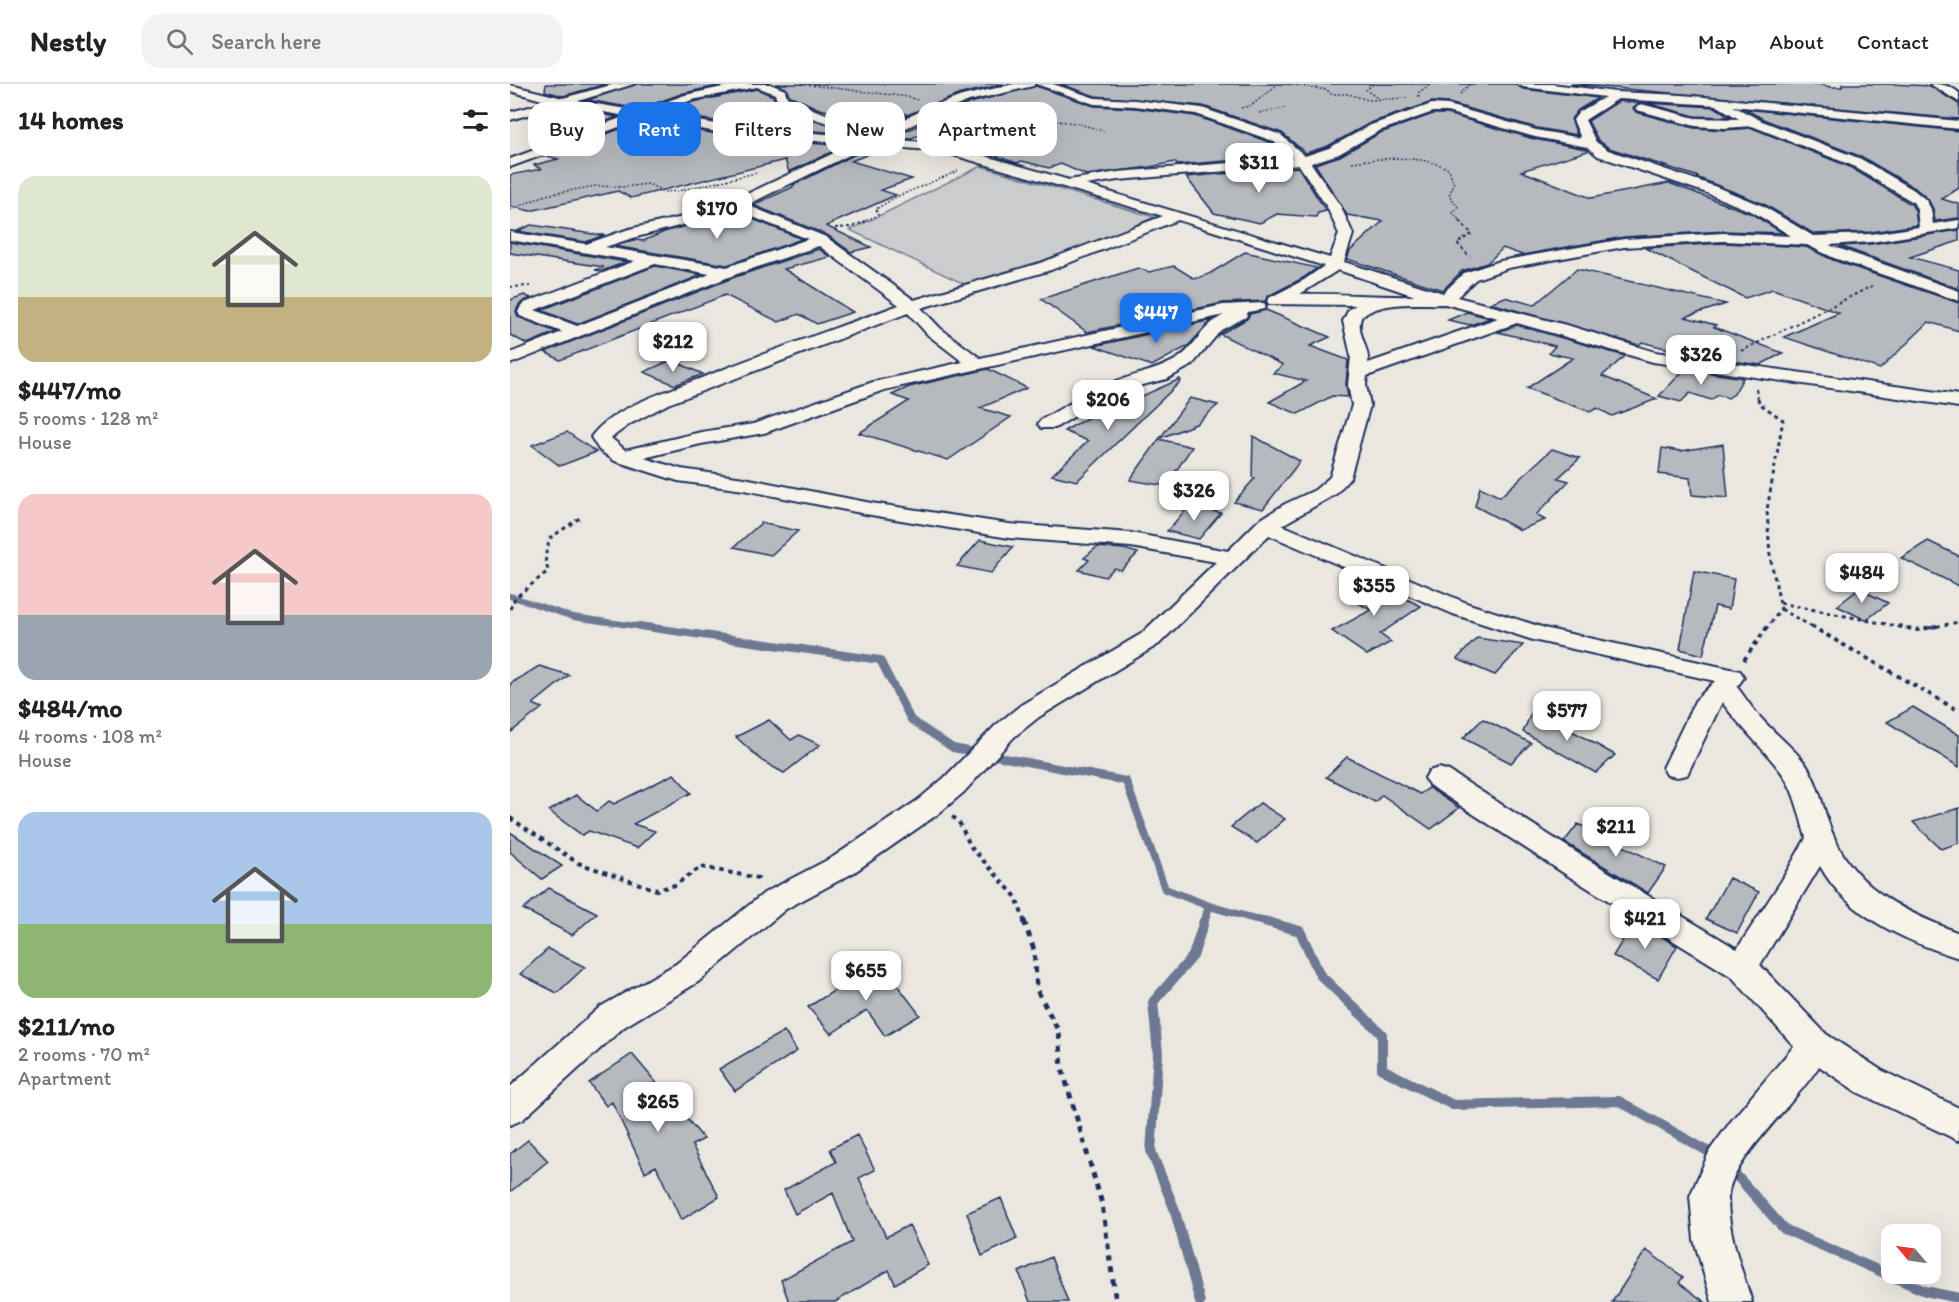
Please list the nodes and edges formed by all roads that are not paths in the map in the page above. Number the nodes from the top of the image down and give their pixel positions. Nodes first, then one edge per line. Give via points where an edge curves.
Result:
1 (628, 84) edge
2 (754, 84) edge
3 (760, 84) edge
4 (1029, 84) edge
5 (1042, 84) edge
6 (1523, 84) edge
7 (1936, 84) edge
8 (510, 88) edge
9 (1612, 99) junction
10 (1959, 99) edge
11 (564, 102) joint
12 (676, 102) edge
13 (787, 102) edge
14 (954, 102) edge
15 (1720, 102) junction
16 (528, 111) edge
17 (917, 111) edge
18 (813, 115) edge
19 (510, 116) edge
20 (1753, 122) junction
21 (617, 123) edge
22 (1959, 125) edge
23 (905, 143) edge
24 (1591, 144) junction
25 (837, 156) edge
26 (1303, 161) junction
27 (510, 163) edge
28 (1728, 183) dead end
29 (1069, 184) junction
30 (1709, 189) junction
31 (735, 204) junction
32 (1176, 216) junction
33 (1959, 224) edge
34 (1926, 230) junction
35 (510, 236) edge
36 (818, 239) junction
37 (1810, 241) junction
38 (586, 249) junction
39 (654, 259) junction
40 (1335, 265) junction
41 (728, 272) junction
42 (1959, 296) edge
43 (1446, 299) junction
44 (1382, 302) junction
45 (1267, 303) junction
46 (912, 306) junction
47 (1517, 317) junction
48 (578, 333) junction
49 (510, 359) edge
50 (978, 365) junction
51 (1360, 372) junction
52 (1959, 401) edge
53 (1048, 424) dead end
54 (622, 458) junction
55 (1266, 526) junction
56 (1232, 558) junction
57 (1727, 682) junction
58 (1677, 768) dead end
59 (1438, 778) dead end
60 (1820, 838) junction
61 (1959, 946) edge
62 (1743, 968) junction
63 (1814, 1044) junction
64 (510, 1109) edge
65 (1959, 1125) edge
66 (1732, 1302) edge

1 - 11 street
2 - 12 street
3 - 13 street via 781,92 781,99
4 - 14 street
5 - 26 street via 1094,101 1214,114 1277,138
6 - 9 street
7 - 10 street
8 - 11 street
9 - 15 street
9 - 20 street via 1695,122
9 - 24 street via 1579,120
15 - 20 street
15 - 22 street
16 - 19 street
17 - 18 street via 843,125
20 - 34 street via 1836,153 1909,193 1919,200 1925,212
21 - 27 street
23 - 29 street via 990,159
24 - 26 street via 1432,108 1375,128 1334,151
24 - 30 street via 1603,153
25 - 31 street
26 - 29 street via 1119,176
26 - 40 street via 1334,207 1346,234
28 - 30 street
29 - 32 street
30 - 37 street via 1758,209
31 - 36 street
31 - 38 street
32 - 40 street
32 - 46 street via 1082,254
33 - 34 street
34 - 37 street
35 - 38 street
36 - 41 street
36 - 46 street
37 - 42 street via 1839,255
37 - 43 street via 1723,237 1624,243 1484,270 1470,276
38 - 39 street
39 - 41 street
39 - 48 street via 528,307 526,312
40 - 43 street
40 - 45 street via 1310,283
41 - 48 street
43 - 44 street
43 - 47 street
44 - 45 street via 1327,298
44 - 51 street via 1365,306 1351,321
45 - 50 street
45 - 53 street via 1224,320 1186,361 1173,369 1103,392
46 - 50 street via 937,336
46 - 54 street via 732,372 631,415 602,437 606,446
47 - 51 street
47 - 52 street via 1636,353 1708,367
48 - 49 street
50 - 54 street via 879,386 757,429
51 - 55 street via 1359,418 1340,478 1313,500 1285,512
54 - 56 street via 678,475 871,509 1009,531 1131,540
55 - 56 street
55 - 57 street via 1461,609 1542,635
56 - 64 street via 1150,639 1030,711 928,807 843,865 775,901 687,973 612,1017
57 - 58 street via 1708,701
57 - 60 street via 1750,722 1794,769 1808,797
59 - 62 street
60 - 61 street via 1840,874 1866,900 1890,916
60 - 62 street
62 - 63 street
63 - 65 street via 1869,1082
63 - 66 street via 1799,1068 1745,1131 1724,1162 1709,1196 1713,1240

